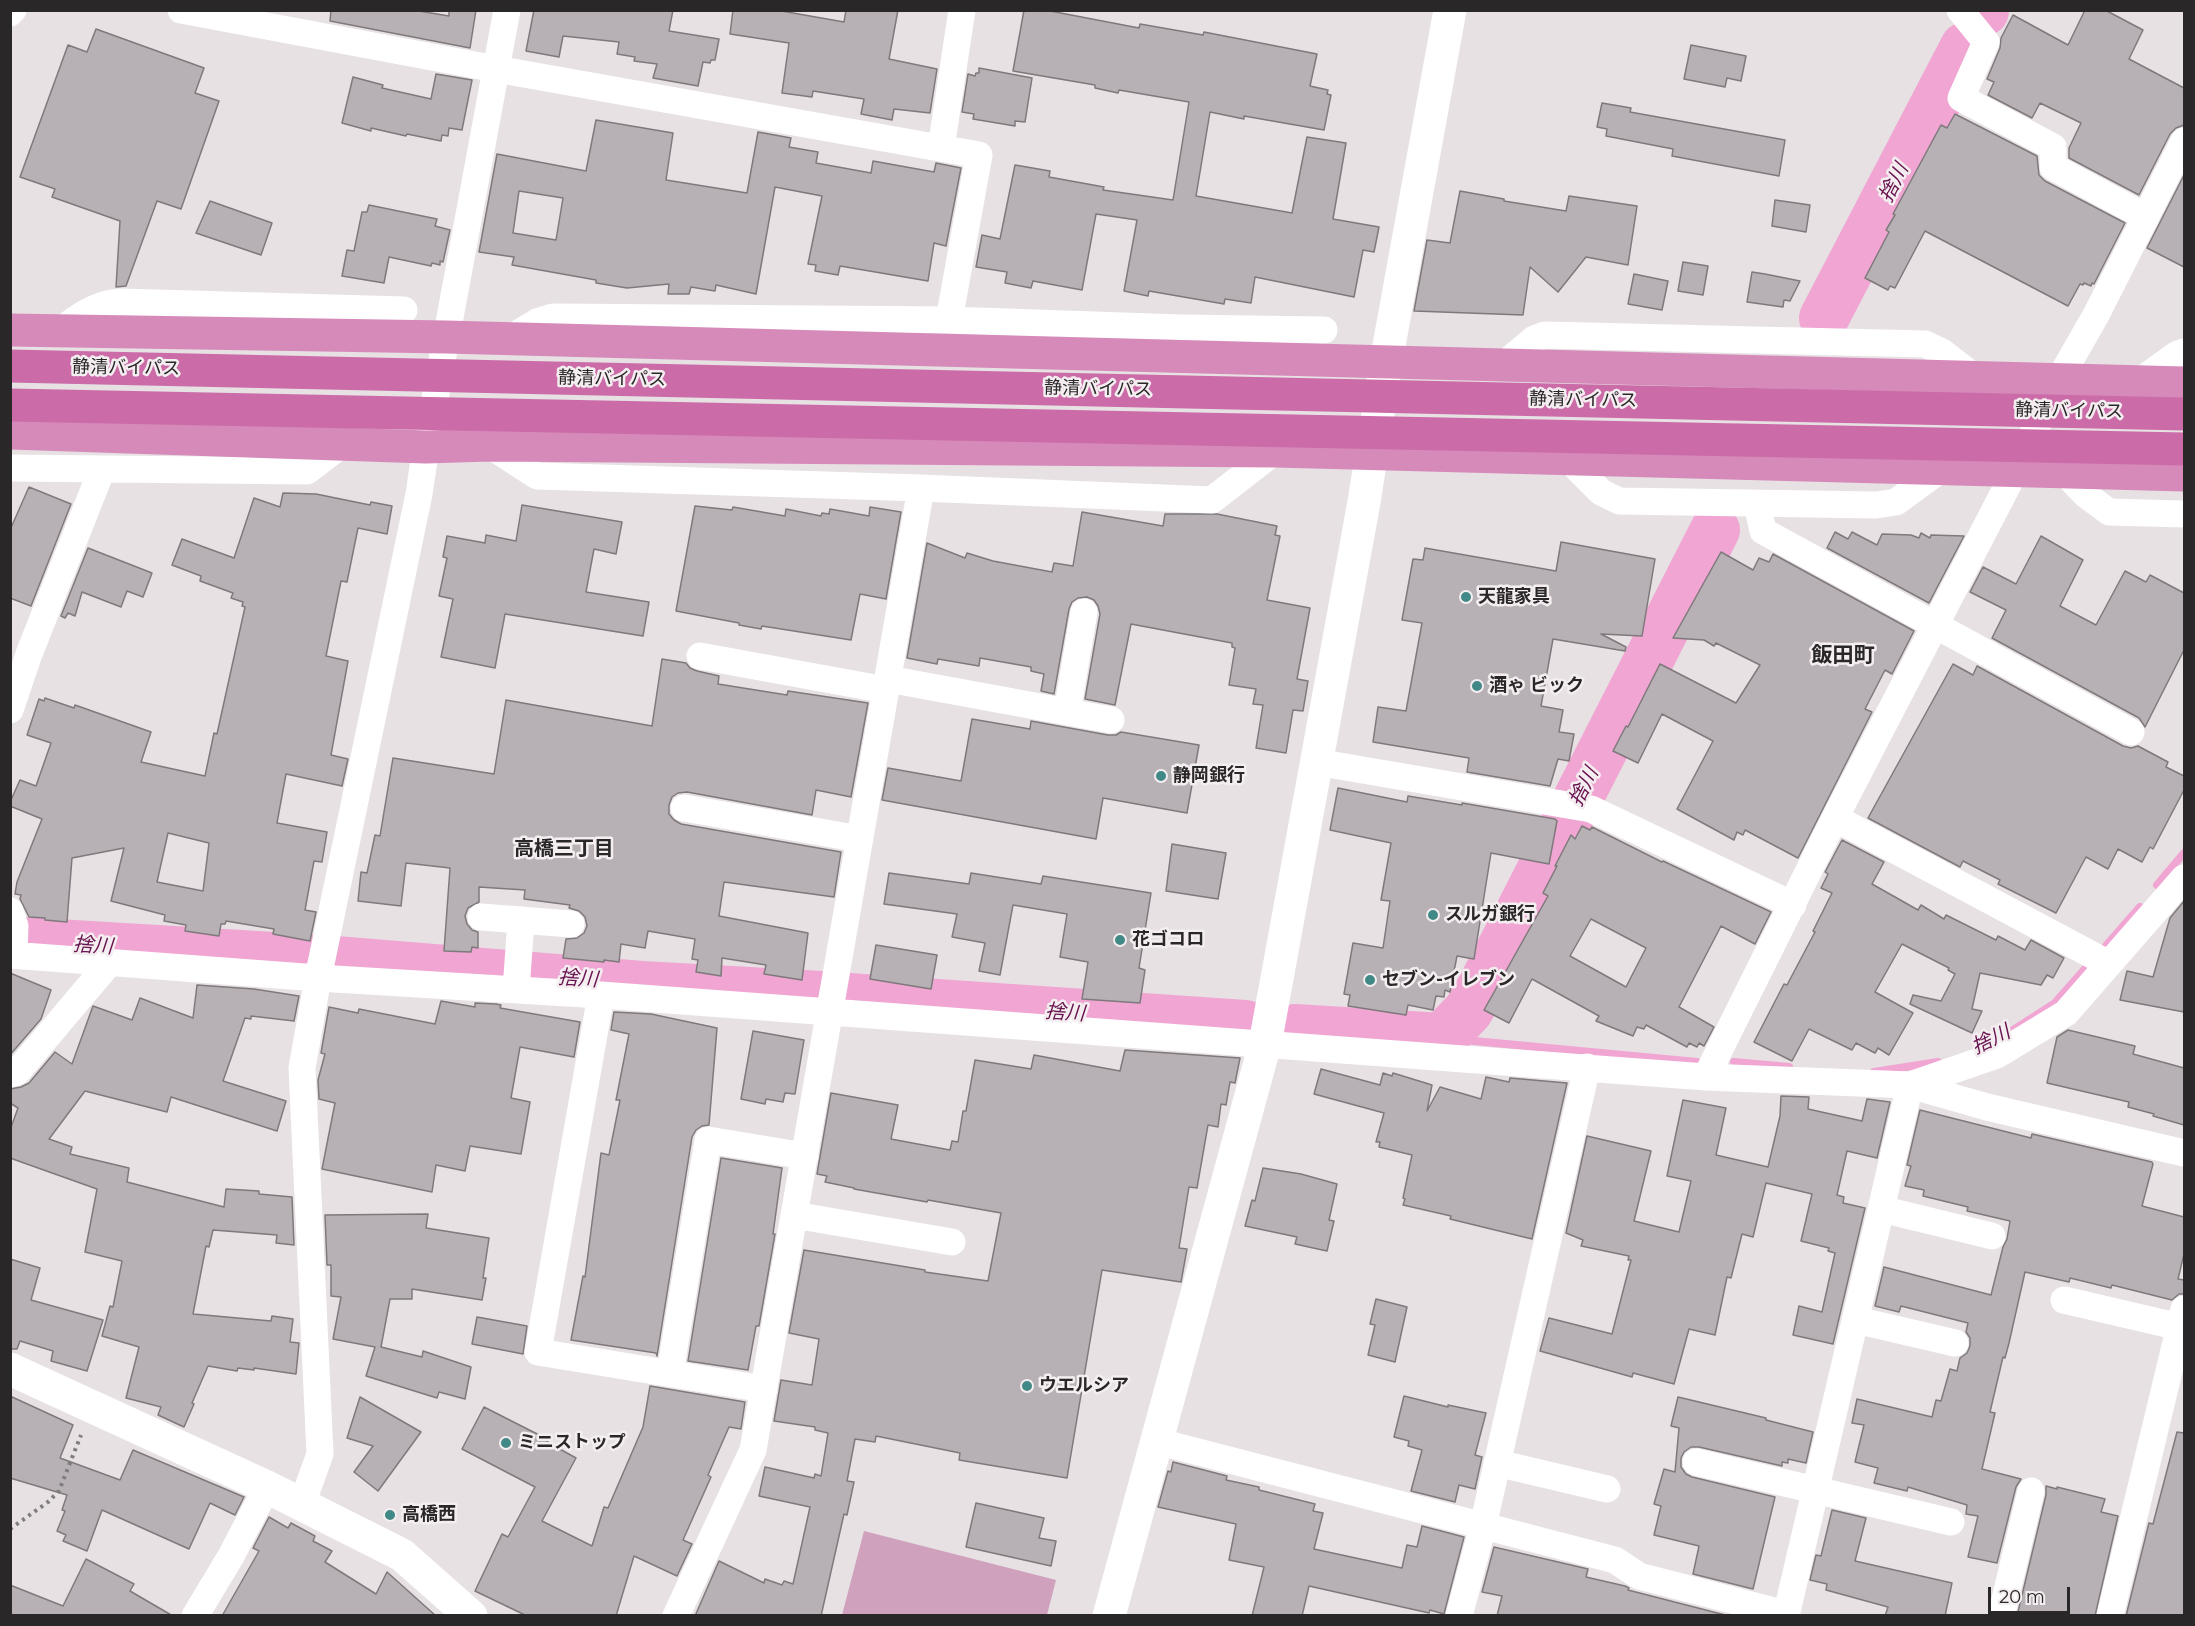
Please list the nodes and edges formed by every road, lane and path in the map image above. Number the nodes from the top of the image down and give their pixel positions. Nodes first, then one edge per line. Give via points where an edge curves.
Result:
1 (181, 10) edge
2 (507, 10) edge
3 (962, 10) edge
4 (1450, 10) edge
5 (1960, 10) edge
6 (496, 69) junction
7 (2184, 141) edge
8 (941, 148) junction
9 (2146, 218) junction
10 (309, 307) junction
11 (404, 310) dead end
12 (949, 320) junction
13 (1153, 327) junction
14 (10, 330) edge
15 (1324, 330) dead end
16 (60, 331) junction
17 (363, 336) junction
18 (446, 338) junction
19 (509, 339) junction
20 (2184, 352) edge
21 (1191, 357) junction
22 (1386, 362) junction
23 (10, 366) edge
24 (2060, 378) junction
25 (2140, 381) junction
26 (2184, 382) edge
27 (10, 405) edge
28 (2184, 414) edge
29 (10, 433) edge
30 (341, 445) junction
31 (489, 445) junction
32 (426, 447) junction
33 (2184, 448) edge
34 (1275, 451) junction
35 (1372, 454) junction
36 (1568, 459) junction
37 (10, 468) edge
38 (102, 469) junction
39 (1941, 469) junction
40 (2015, 471) junction
41 (2064, 472) junction
42 (2184, 475) edge
43 (921, 488) junction
44 (1757, 504) junction
45 (2184, 514) edge
46 (1084, 612) dead end
47 (1934, 624) junction
48 (700, 656) dead end
49 (887, 685) junction
50 (10, 710) edge
51 (1067, 712) junction
52 (1111, 720) dead end
53 (2131, 732) dead end
54 (1316, 762) junction
55 (684, 808) dead end
56 (1835, 819) junction
57 (860, 839) junction
58 (2181, 887) edge
59 (1793, 905) junction
60 (10, 911) edge
61 (481, 917) dead end
62 (520, 920) junction
63 (571, 924) dead end
64 (13, 955) edge
65 (110, 962) junction
66 (2109, 964) junction
67 (318, 978) junction
68 (516, 990) junction
69 (601, 995) junction
70 (830, 1013) junction
71 (1265, 1044) junction
72 (1587, 1067) junction
73 (10, 1074) edge
74 (1706, 1077) junction
75 (1910, 1085) junction
76 (2184, 1153) edge
77 (805, 1156) junction
78 (1881, 1209) junction
79 (794, 1215) junction
80 (1992, 1236) dead end
81 (952, 1242) dead end
82 (2064, 1300) dead end
83 (2182, 1318) edge
84 (1856, 1320) junction
85 (1955, 1343) dead end
86 (10, 1369) edge
87 (670, 1373) junction
88 (764, 1389) junction
89 (92, 1406) junction
90 (1156, 1441) junction
91 (1696, 1462) dead end
92 (1497, 1463) junction
93 (267, 1487) junction
94 (1607, 1489) dead end
95 (2031, 1491) dead end
96 (1815, 1492) junction
97 (302, 1504) junction
98 (1951, 1522) dead end
99 (1483, 1526) junction
100 (10, 1529) edge
101 (1786, 1615) edge
102 (195, 1616) edge
103 (471, 1616) edge
104 (676, 1616) edge
105 (1108, 1616) edge
106 (1459, 1616) edge
107 (2001, 1616) edge
108 (2110, 1616) edge

1 - 6 street
2 - 6 street
3 - 8 street
4 - 22 street
5 - 9 street via 1986,42 1961,98 2053,147 2053,167
6 - 8 street
6 - 18 street
7 - 9 street
8 - 12 street via 980,155
9 - 24 street
10 - 11 street
10 - 16 street via 105,303
10 - 17 street
12 - 13 street
12 - 19 street via 553,317
13 - 15 street
13 - 21 street
14 - 16 highway
16 - 17 highway
17 - 18 highway
18 - 19 highway
18 - 32 street
19 - 21 highway
20 - 25 street
21 - 22 highway
22 - 24 highway
22 - 35 street
23 - 28 highway, 静清バイパス
24 - 25 highway
24 - 40 street
25 - 26 highway
27 - 33 highway, 静清バイパス
29 - 30 highway
30 - 32 highway
30 - 38 street via 307,471
31 - 32 highway
31 - 34 highway
31 - 43 street via 537,476
32 - 67 street
34 - 35 highway
34 - 43 street via 1212,500
35 - 36 highway
35 - 54 street
36 - 39 highway
36 - 44 street via 1602,492 1619,501
37 - 38 street
38 - 50 street
39 - 40 highway
39 - 44 street via 1896,502
40 - 41 highway
40 - 47 street
41 - 42 highway
41 - 45 street via 2109,512
43 - 49 street
44 - 47 street via 1763,531
46 - 51 street
47 - 53 street
47 - 56 street
48 - 49 street
49 - 51 street
49 - 57 street
51 - 52 street
54 - 59 street via 1591,809
54 - 71 street
55 - 57 street
56 - 59 street
56 - 66 street
57 - 70 street
58 - 66 street
59 - 74 street
60 - 64 street via 15,926
61 - 62 street
62 - 63 street
62 - 68 street
64 - 65 street
65 - 67 street
65 - 73 street via 17,1072
66 - 75 street via 2066,1013 1997,1055
67 - 68 street
67 - 97 street via 302,1068 320,1454
68 - 69 street
69 - 70 street
69 - 87 street via 538,1352
70 - 71 street
70 - 77 street
71 - 72 street
71 - 90 street
72 - 74 street
72 - 92 street
74 - 75 street
75 - 76 street
75 - 78 street
77 - 79 street
77 - 87 street via 708,1140
78 - 80 street
78 - 84 street
79 - 81 street
79 - 88 street
82 - 83 street
83 - 108 street
84 - 85 street
84 - 96 street
86 - 89 street
87 - 88 street
88 - 104 street via 753,1450
89 - 93 street
89 - 100 path via 59,1491
90 - 99 street
90 - 105 street
91 - 96 street
92 - 94 street
92 - 99 street
93 - 97 street
93 - 102 street
95 - 107 street
96 - 98 street
96 - 101 street
97 - 103 street via 402,1555
99 - 101 street via 1616,1560 1639,1576
99 - 106 street

